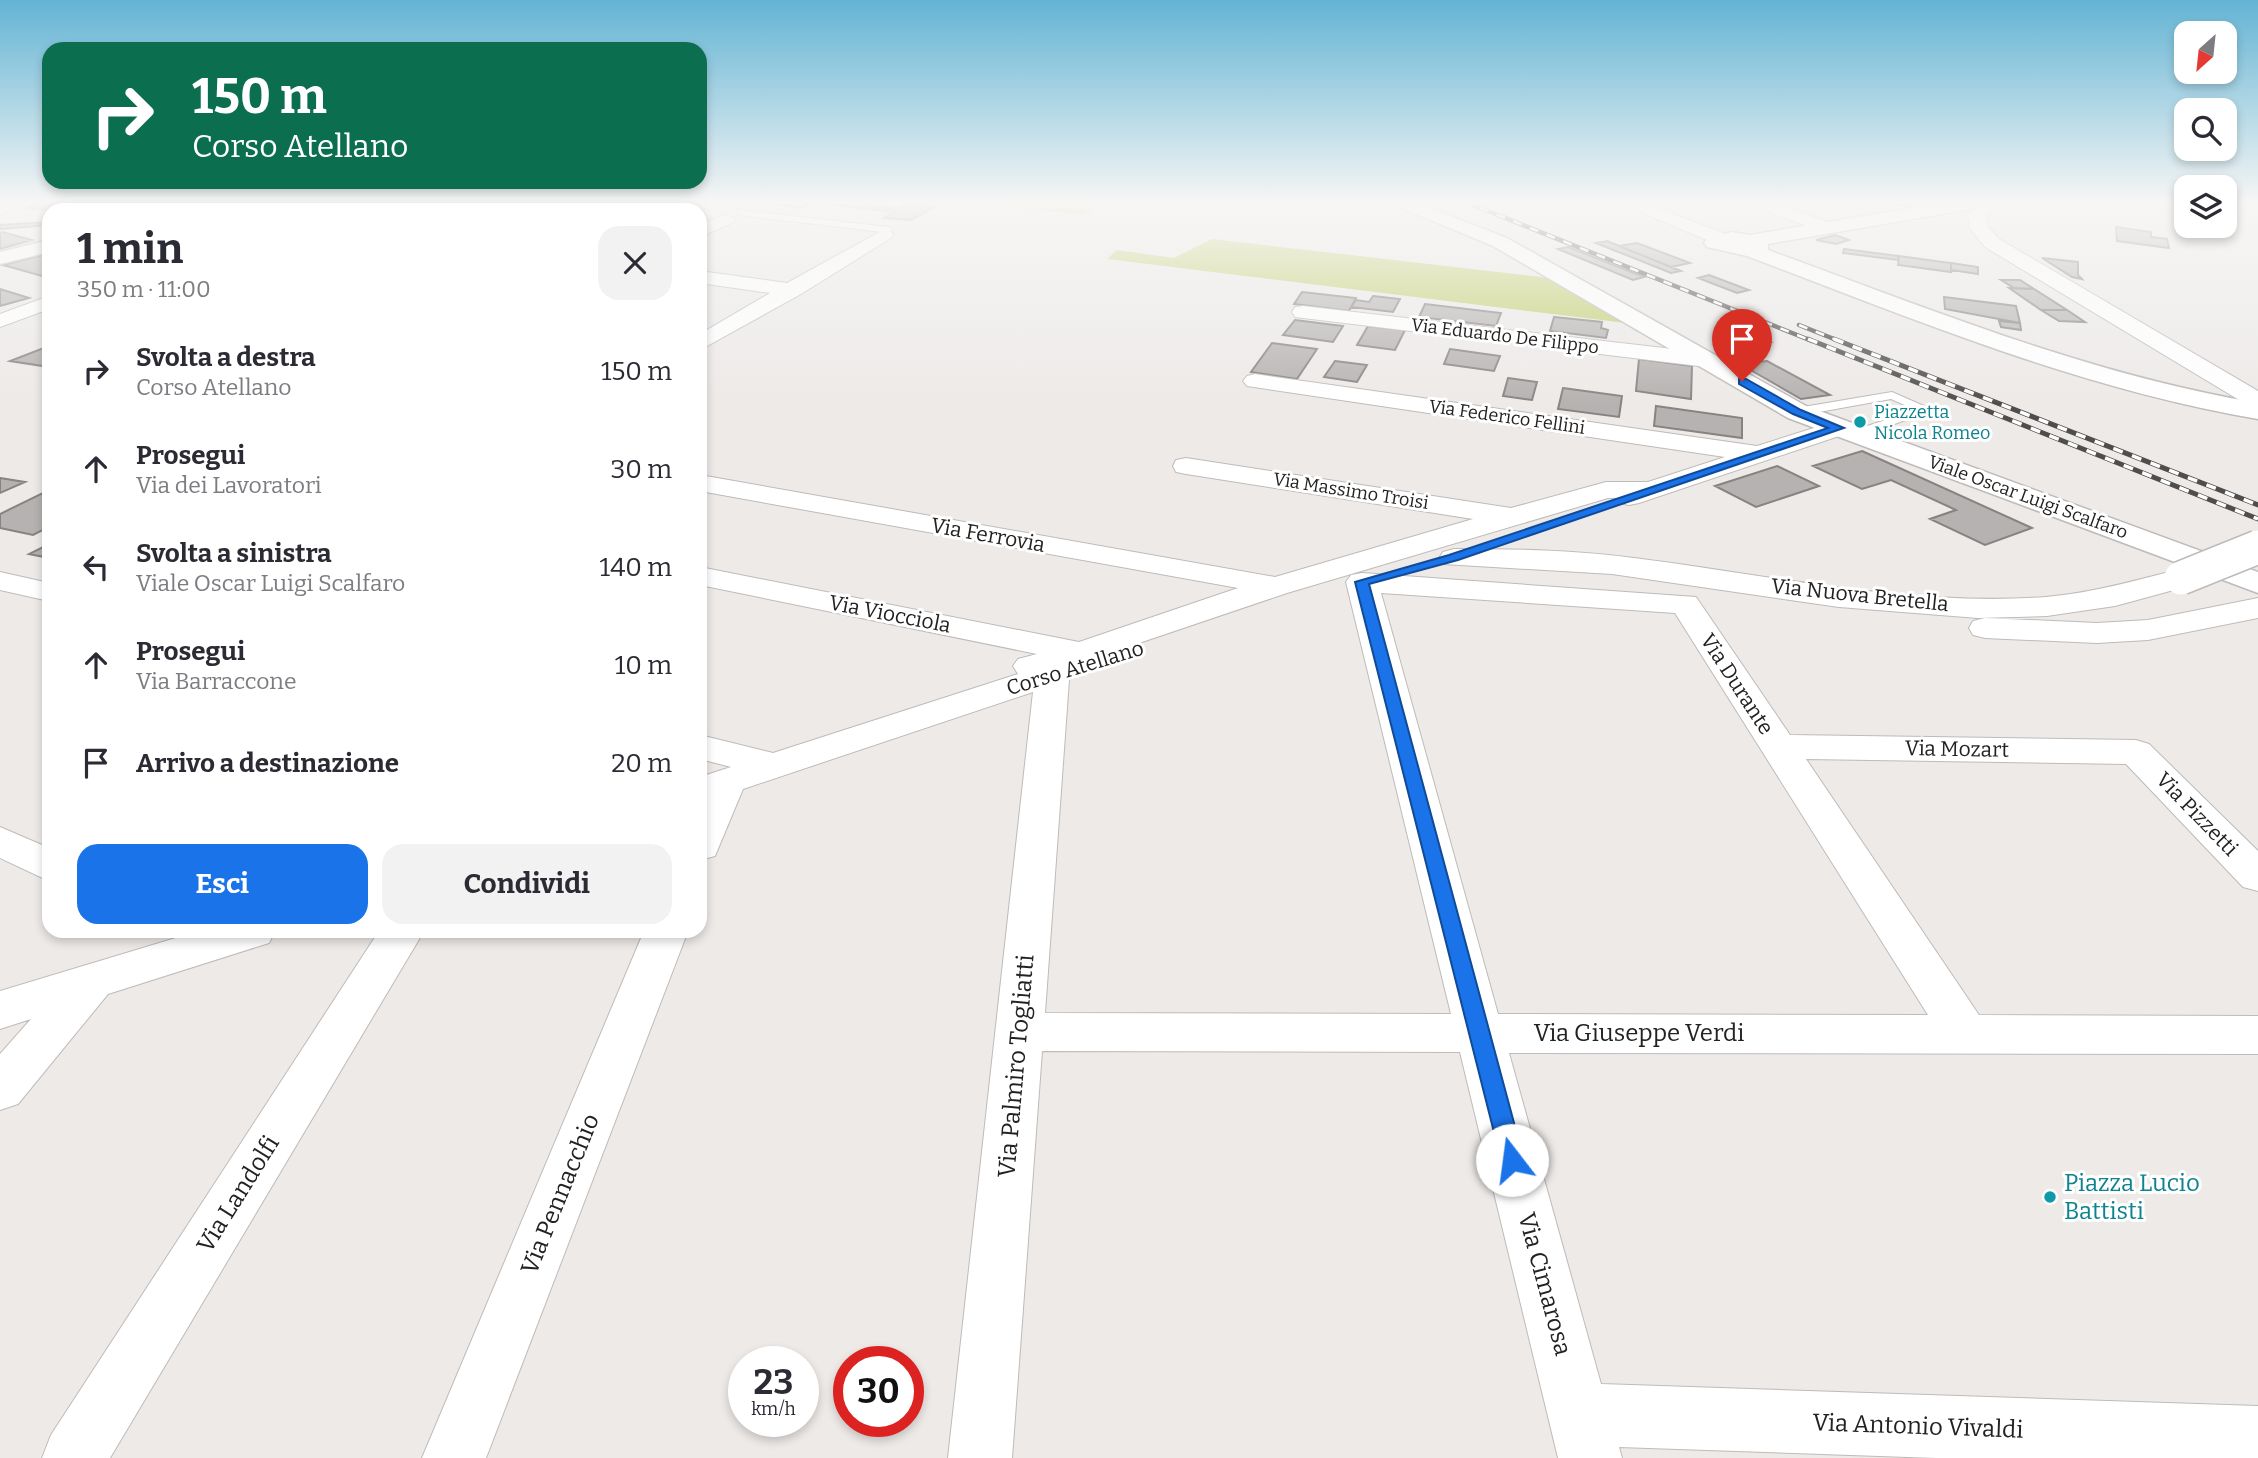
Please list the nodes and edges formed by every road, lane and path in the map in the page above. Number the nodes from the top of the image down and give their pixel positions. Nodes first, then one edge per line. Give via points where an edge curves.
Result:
1 (828, 269) edge
2 (1547, 269) edge
3 (1810, 269) edge
4 (2033, 269) edge
5 (707, 278) edge
6 (794, 290) junction
7 (42, 305) edge
8 (26, 311) junction
9 (1303, 312) dead end
10 (42, 313) edge
11 (0, 321) edge
12 (707, 340) edge
13 (1707, 360) junction
14 (1255, 381) dead end
15 (2252, 408) edge
16 (1797, 412) junction
17 (1847, 431) junction
18 (1760, 454) junction
19 (1186, 466) dead end
20 (707, 484) edge
21 (1651, 490) junction
22 (1515, 517) junction
23 (2258, 547) edge
24 (1454, 558) junction
25 (707, 578) edge
26 (0, 581) edge
27 (1362, 582) junction
28 (2258, 583) edge
29 (1276, 586) junction
30 (42, 591) edge
31 (1862, 597) junction
32 (2258, 608) edge
33 (1066, 664) junction
34 (1779, 747) junction
35 (707, 749) edge
36 (2136, 751) joint
37 (778, 766) junction
38 (713, 786) edge
39 (707, 814) edge
40 (0, 841) edge
41 (42, 862) edge
42 (2258, 876) edge
43 (398, 938) edge
44 (663, 938) edge
45 (190, 939) edge
46 (92, 982) junction
47 (0, 1010) edge
48 (1020, 1032) junction
49 (1479, 1032) junction
50 (1966, 1034) junction
51 (2258, 1035) edge
52 (0, 1089) edge
53 (1584, 1436) edge
54 (2223, 1444) edge
55 (75, 1458) edge
56 (454, 1458) edge
57 (980, 1458) edge

1 - 6 street
2 - 13 street, Viale Oscar Luigi Scalfaro
3 - 15 street via 2044,361 2135,387
4 - 15 street
5 - 6 street
6 - 12 street
7 - 8 street
8 - 10 street
8 - 11 street
9 - 13 street, Via Eduardo De Filippo
13 - 16 street, Viale Oscar Luigi Scalfaro
14 - 18 street, Via Federico Fellini
16 - 17 street, Viale Oscar Luigi Scalfaro
16 - 17 lane via 1892,395 1927,410
17 - 18 street
17 - 28 street, Viale Oscar Luigi Scalfaro
18 - 21 street
19 - 22 street, Via Massimo Troisi
20 - 29 street, Via Ferrovia
21 - 22 street via 1606,490
21 - 24 street
22 - 29 street
23 - 31 street, Via Nuova Bretella, bridge via 2181,578 2096,600 1982,607
24 - 27 street, Corso Atellano
24 - 31 street, Via Nuova Bretella via 1540,558
25 - 33 street, Via Viocciola
26 - 30 street
27 - 33 street, Corso Atellano
27 - 34 street, Via Durante via 1685,604
27 - 49 street, Via Cimarosa
29 - 33 street
31 - 32 street via 1920,620 2097,634 2148,630
33 - 37 street, Corso Atellano
33 - 48 street, Via Palmiro Togliatti
34 - 36 street, Via Mozart
34 - 50 street, Via Durante
35 - 37 street
36 - 42 street, Via Pizzetti
37 - 38 street, Corso Atellano
38 - 39 street
40 - 41 street
43 - 55 street, Via Landolfi
44 - 56 street, Via Pennacchio
45 - 46 street
46 - 47 street
46 - 52 street
48 - 49 street, Via Giuseppe Verdi
48 - 57 street, Via Palmiro Togliatti
49 - 50 street, Via Giuseppe Verdi
49 - 53 street, Via Cimarosa
50 - 51 street, Via Giuseppe Verdi
53 - 54 street, Via Antonio Vivaldi

